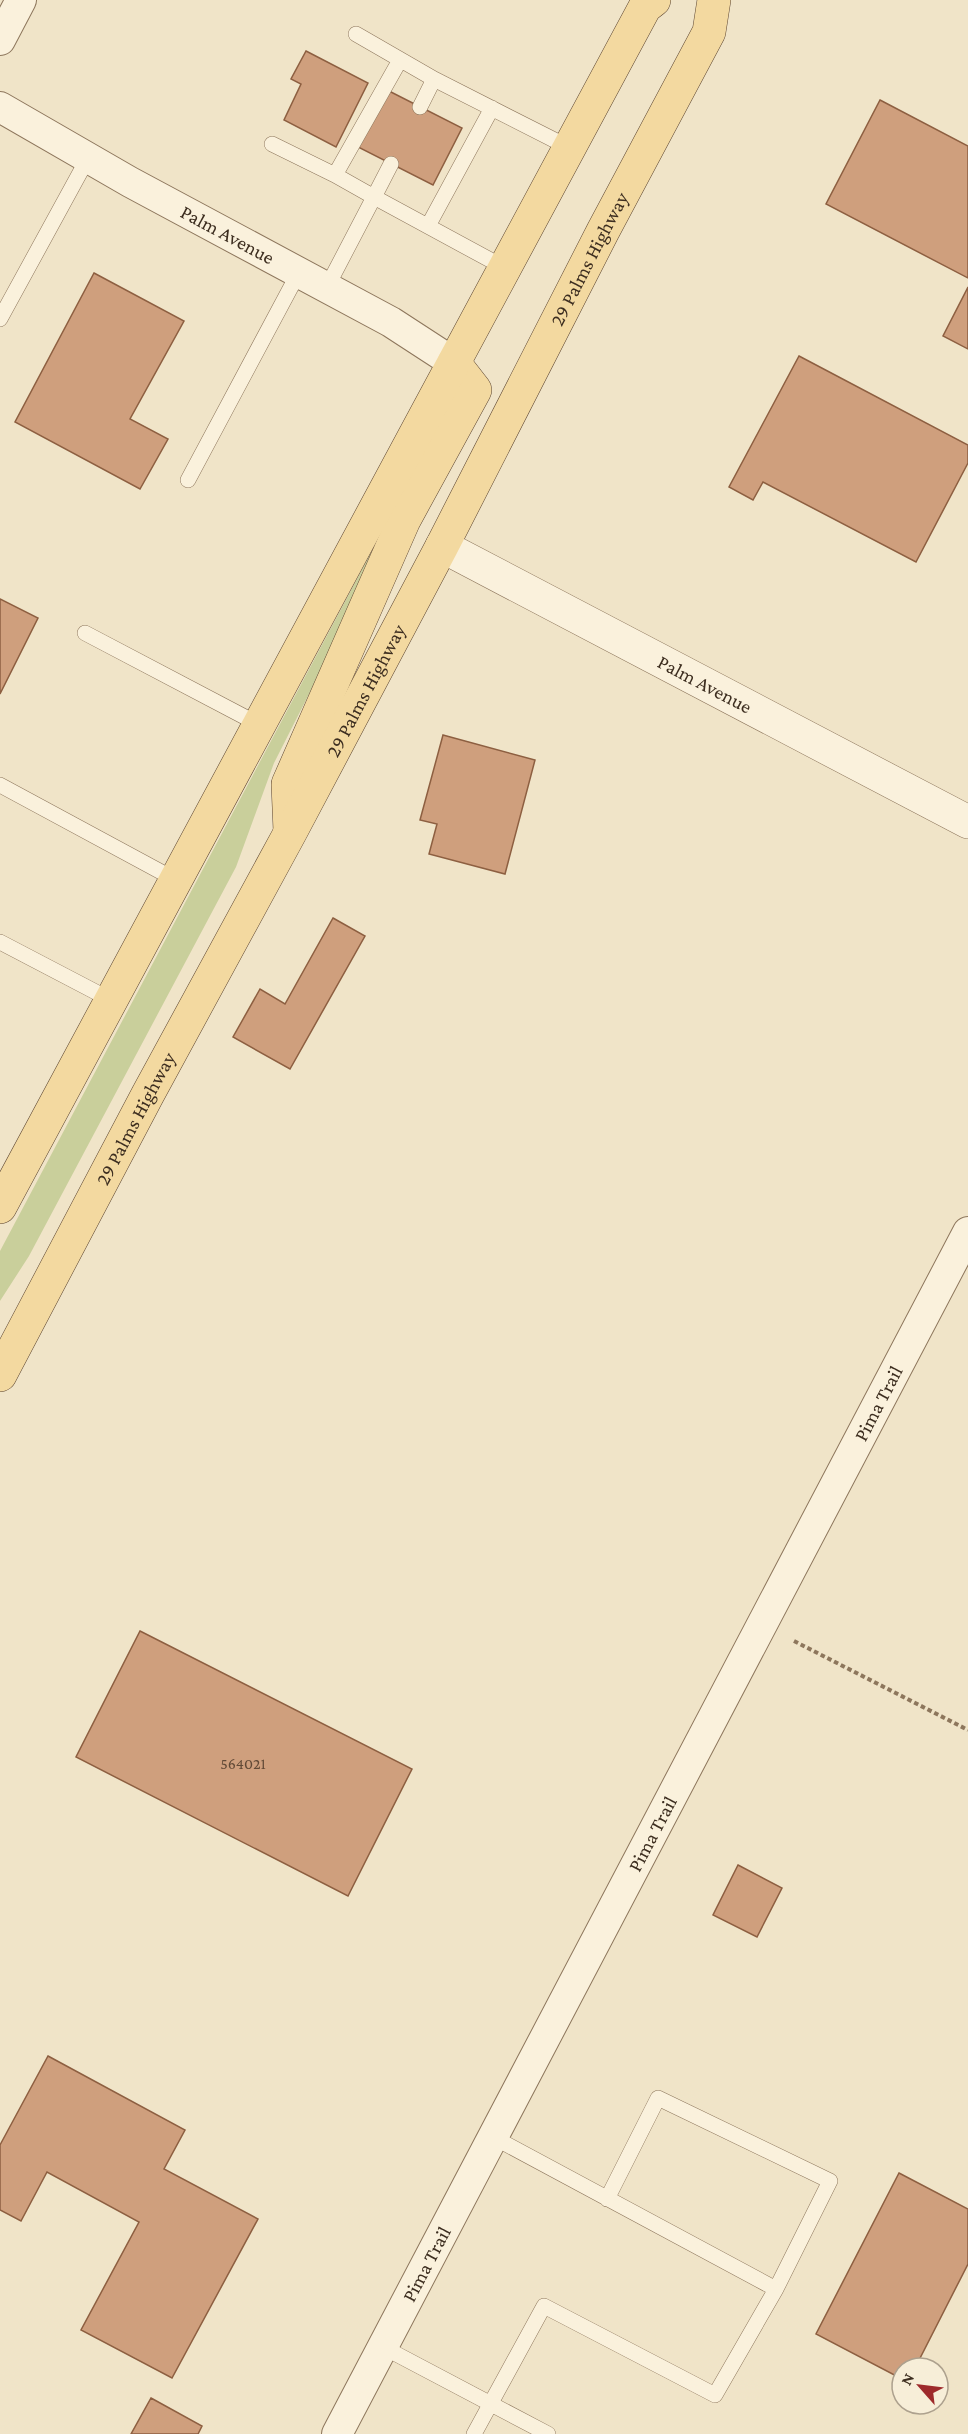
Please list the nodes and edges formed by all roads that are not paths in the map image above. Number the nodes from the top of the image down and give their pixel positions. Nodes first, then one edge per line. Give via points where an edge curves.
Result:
1 (21, 0) edge
2 (654, 0) edge
3 (714, 0) edge
4 (356, 34) dead end
5 (0, 40) edge
6 (400, 60) junction
7 (434, 79) junction
8 (0, 106) edge
9 (420, 107) dead end
10 (492, 108) junction
11 (272, 144) dead end
12 (570, 147) junction
13 (88, 158) junction
14 (391, 164) dead end
15 (335, 176) junction
16 (374, 197) junction
17 (428, 226) junction
18 (505, 268) junction
19 (299, 272) junction
20 (327, 287) junction
21 (0, 319) edge
22 (454, 363) junction
23 (188, 480) dead end
24 (442, 546) junction
25 (85, 633) dead end
26 (260, 725) junction
27 (0, 785) edge
28 (968, 822) edge
29 (290, 833) junction
30 (176, 880) junction
31 (0, 942) edge
32 (111, 1000) junction
33 (0, 1207) edge
34 (968, 1232) edge
35 (0, 1375) edge
36 (493, 2137) junction
37 (607, 2199) junction
38 (776, 2289) junction
39 (383, 2347) junction
40 (490, 2403) junction
41 (337, 2434) edge
42 (474, 2434) edge
43 (548, 2434) edge

1 - 5 street
2 - 12 main road via 645,7
3 - 24 main road, 29 Palms Highway via 709,32
4 - 6 lane
6 - 7 lane
6 - 15 lane
7 - 9 lane
7 - 10 lane
8 - 13 street, Palm Avenue
10 - 12 lane
10 - 17 lane
11 - 15 lane
12 - 18 main road
13 - 19 street, Palm Avenue
13 - 21 lane
14 - 16 lane
15 - 16 lane
16 - 17 lane
16 - 20 lane
17 - 18 lane
18 - 22 main road
19 - 20 street, Palm Avenue
19 - 23 lane
20 - 22 street, Palm Avenue
22 - 26 main road
22 - 29 main road via 475,390 404,520 288,784
24 - 28 street, Palm Avenue
24 - 29 main road, 29 Palms Highway
25 - 26 lane
26 - 30 main road
27 - 30 lane
29 - 35 main road, 29 Palms Highway
30 - 32 main road
31 - 32 lane
32 - 33 main road
34 - 36 street, Pima Trail
36 - 37 lane
36 - 39 street, Pima Trail
37 - 38 lane
37 - 38 lane via 658,2098 830,2181
38 - 40 lane via 715,2395 544,2306
39 - 40 lane
39 - 41 street, Pima Trail
40 - 42 lane
40 - 43 lane

